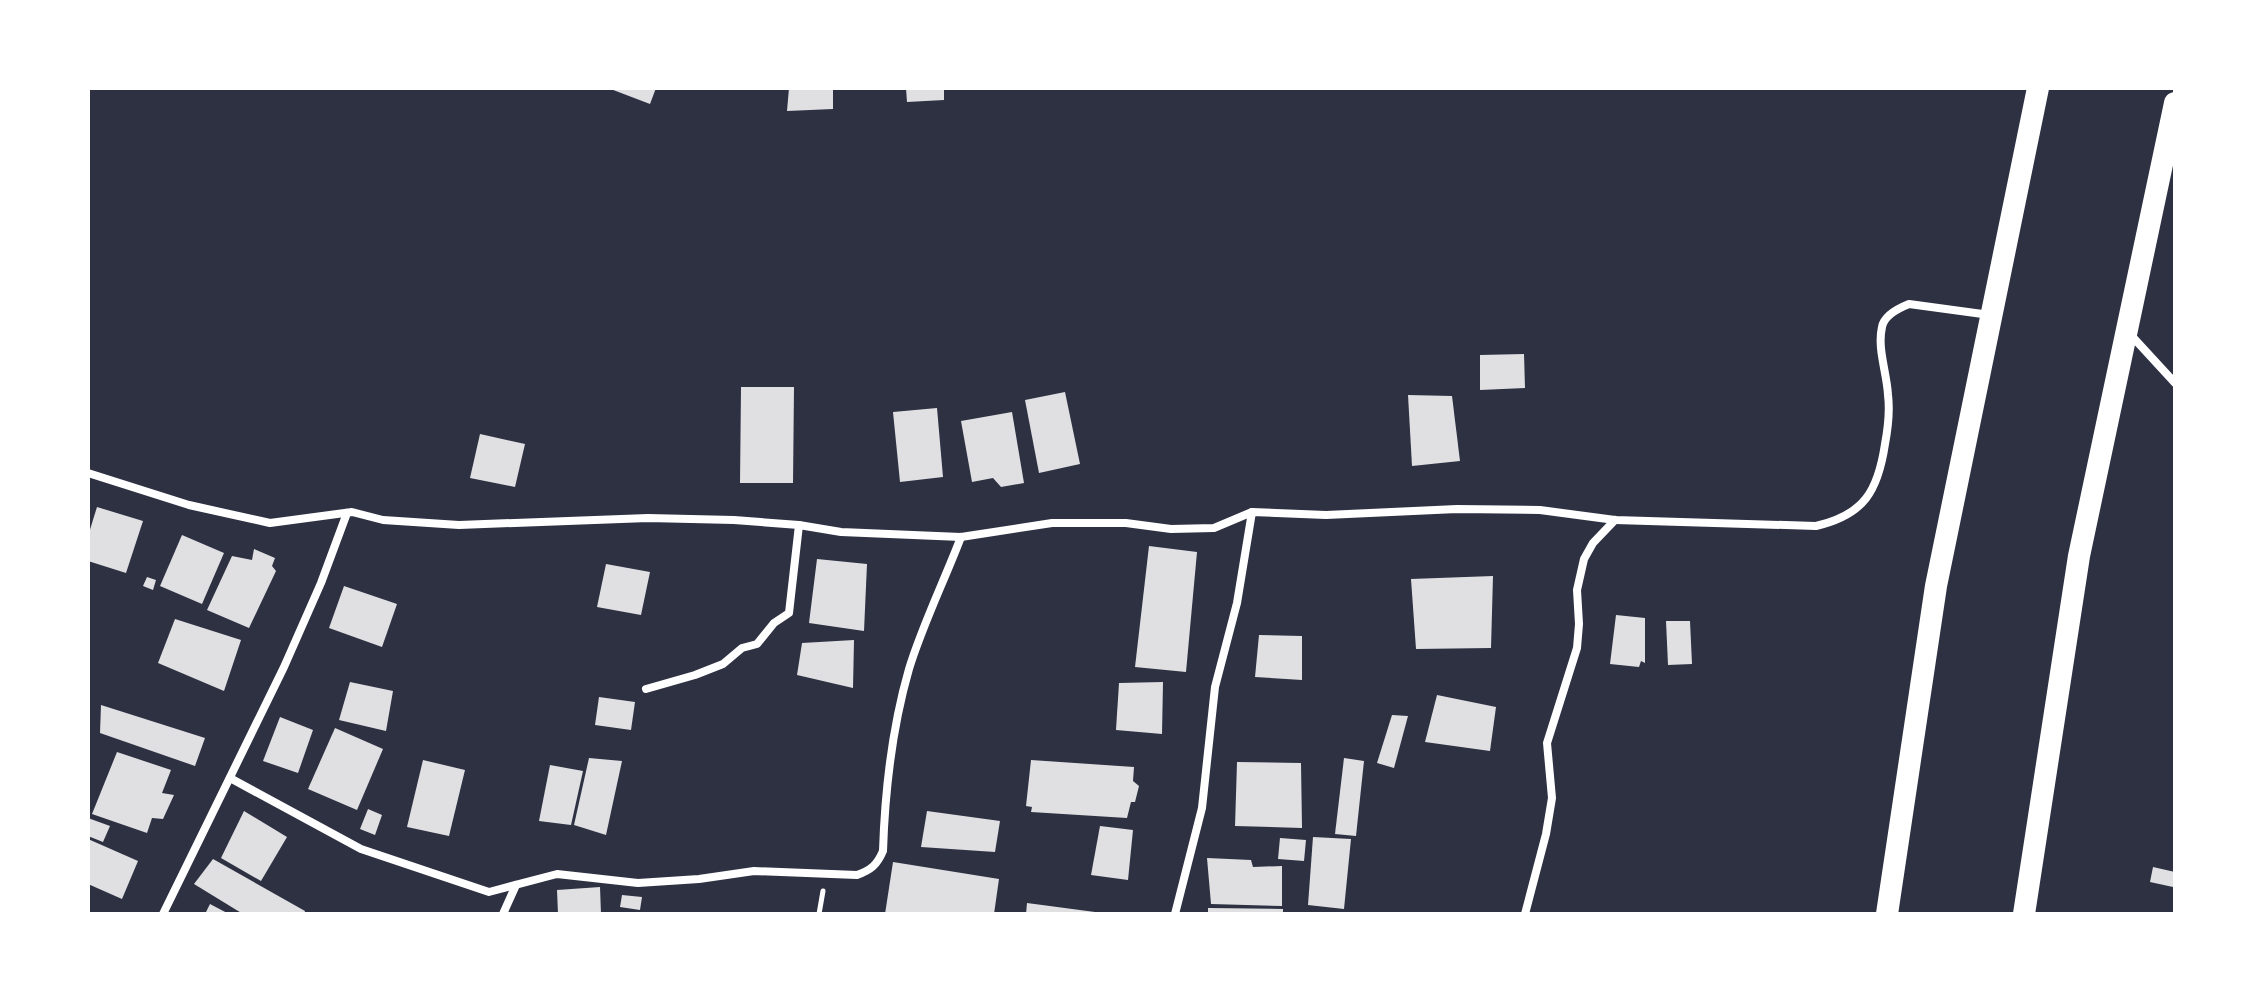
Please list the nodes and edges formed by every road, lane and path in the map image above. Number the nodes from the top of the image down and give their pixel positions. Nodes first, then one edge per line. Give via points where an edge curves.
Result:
1 (2038, 88) edge
2 (2175, 103) edge
3 (1991, 315) junction
4 (2128, 332) junction
5 (2175, 383) edge
6 (88, 473) edge
7 (1252, 512) junction
8 (347, 513) junction
9 (1615, 520) junction
10 (799, 525) junction
11 (961, 537) junction
12 (646, 689) dead end
13 (230, 778) junction
14 (516, 885) junction
15 (163, 914) edge
16 (503, 914) edge
17 (1175, 914) edge
18 (1525, 914) edge
19 (1887, 914) edge
20 (2024, 914) edge

1 - 3 highway
2 - 4 highway
3 - 9 street via 1909,304 1885,321 1881,349 1889,423 1883,461 1875,486 1852,512 1816,526
3 - 19 highway via 1936,586
4 - 5 street
4 - 20 highway via 2079,556
6 - 8 street via 189,505 270,523
7 - 9 street via 1540,510
7 - 11 street via 1214,528 1052,523
7 - 17 street via 1237,603 1215,687 1202,808
8 - 10 street via 459,525 648,518
8 - 13 street via 284,667
9 - 18 street via 1584,559 1577,590 1577,648 1547,743 1552,798
10 - 11 street
10 - 12 street via 789,613 757,644 742,648 723,664
11 - 14 street via 910,665 890,758 883,851 870,870 857,875 754,871 638,883 557,874
13 - 14 street via 361,849 489,892
13 - 15 street
14 - 16 street

